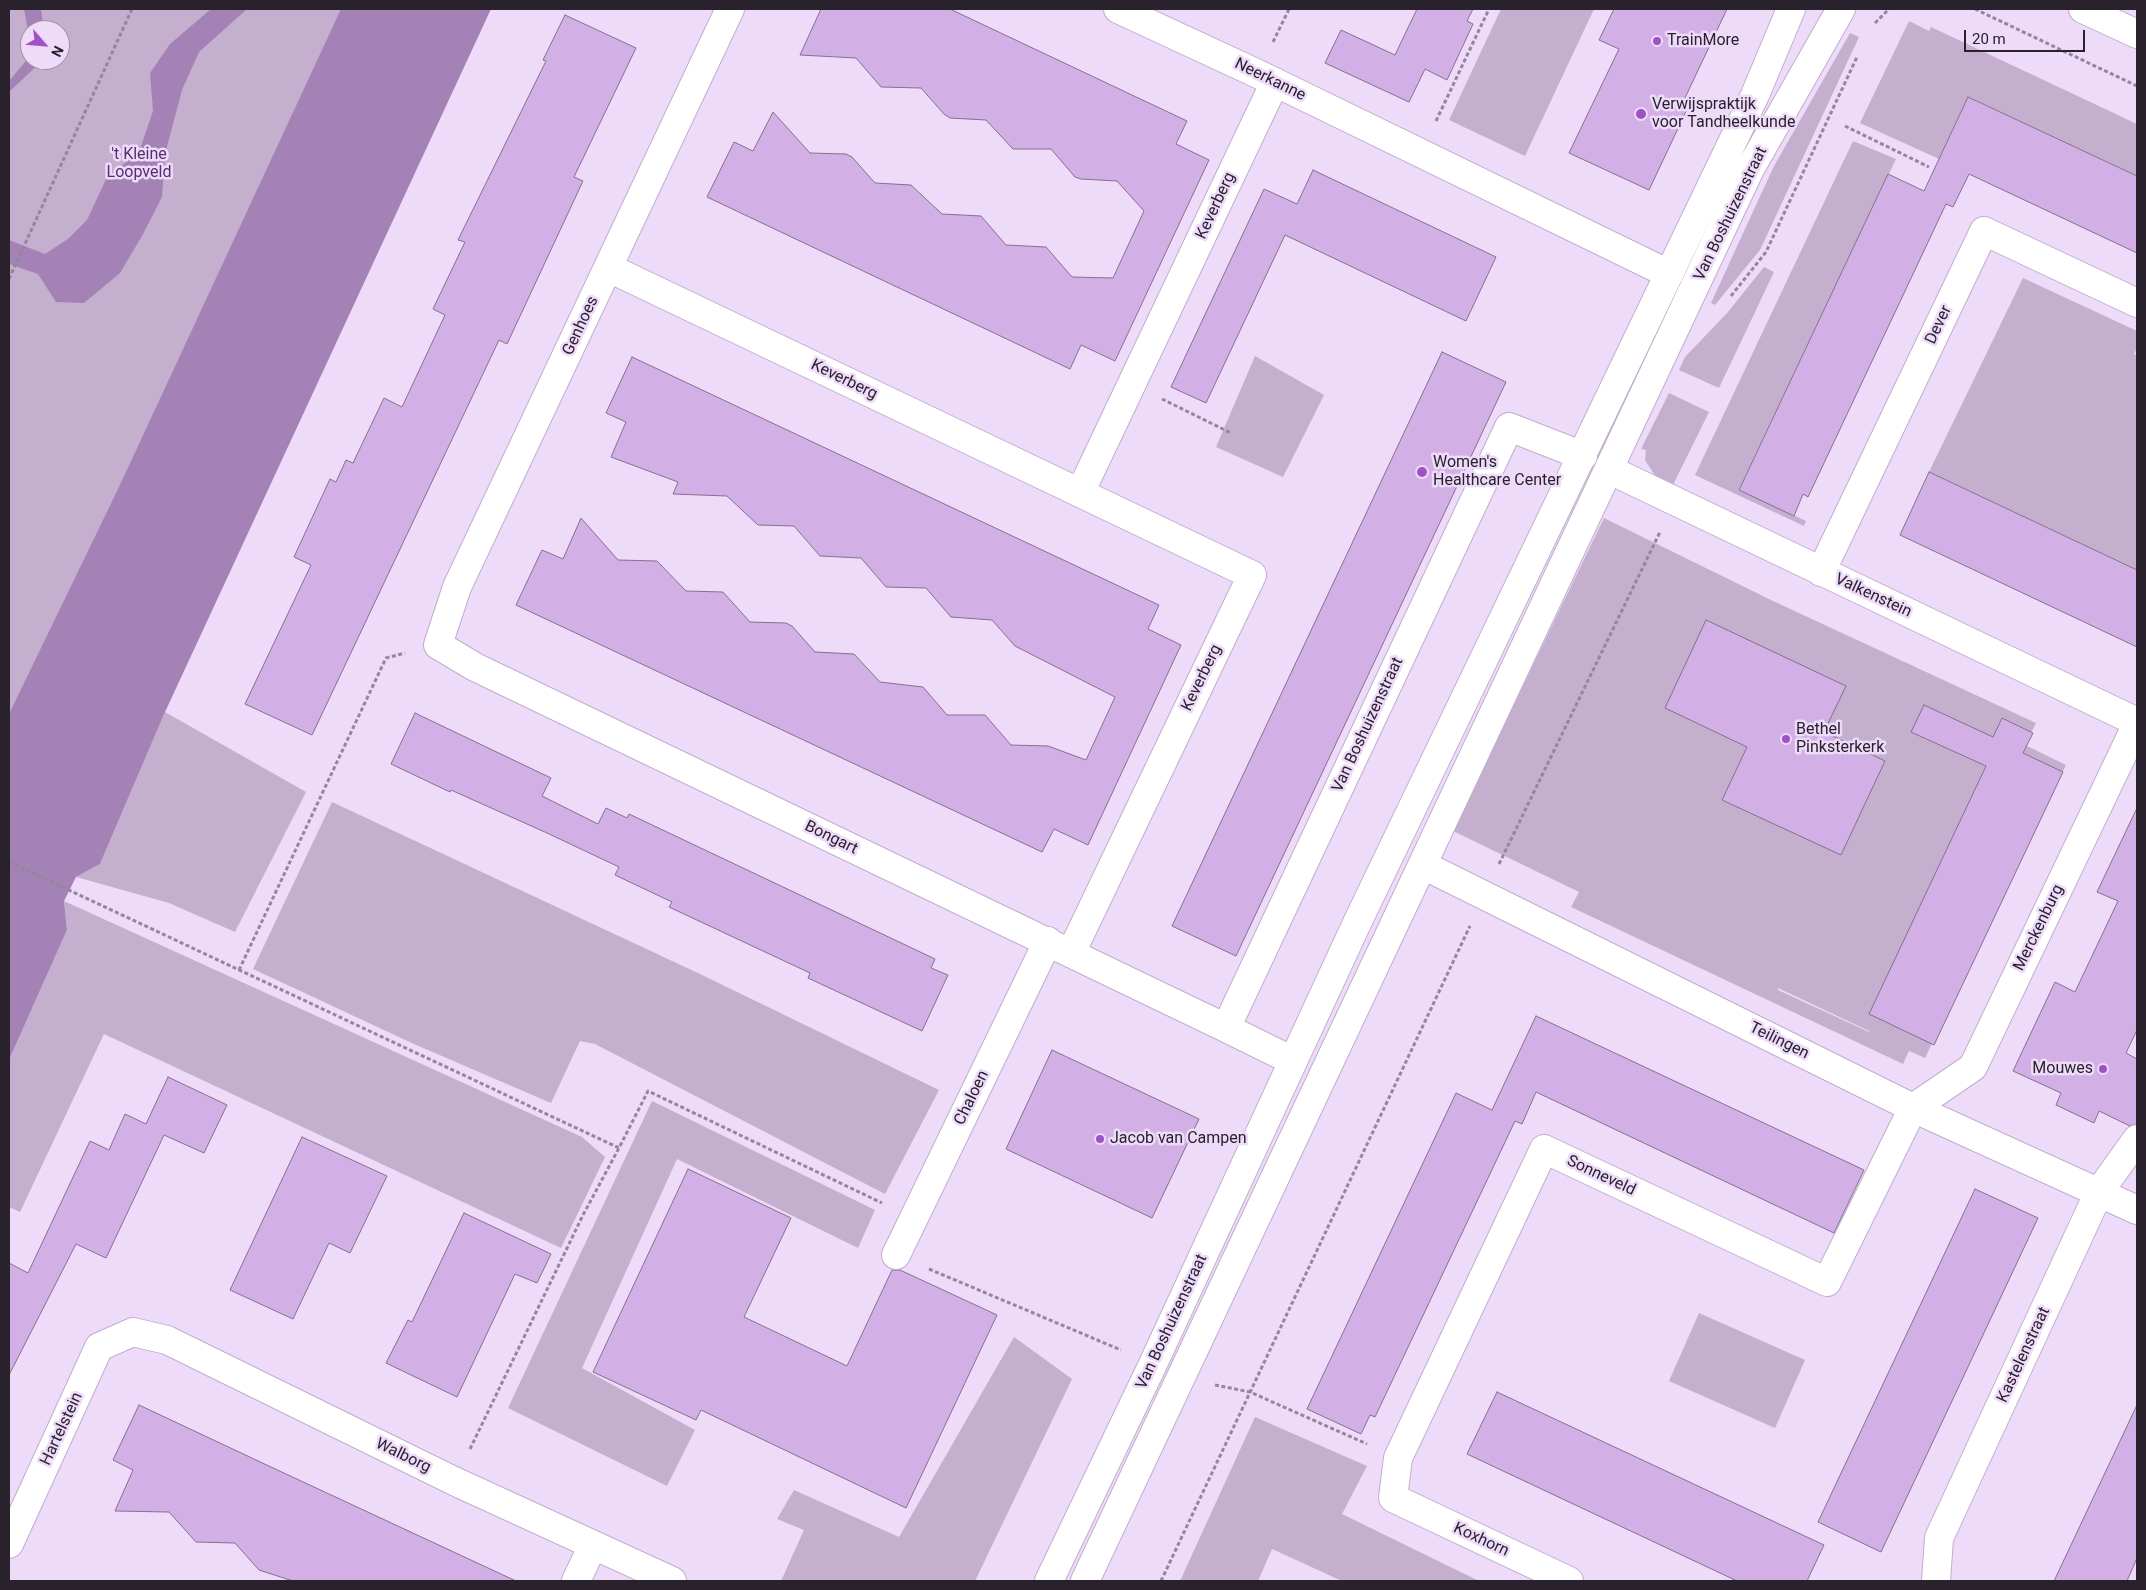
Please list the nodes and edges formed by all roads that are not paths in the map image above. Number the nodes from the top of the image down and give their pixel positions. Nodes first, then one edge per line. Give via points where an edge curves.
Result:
1 (730, 9) edge
2 (1118, 9) edge
3 (1791, 9) edge
4 (1841, 9) edge
5 (2083, 9) edge
6 (2137, 34) edge
7 (1275, 82) junction
8 (609, 268) junction
9 (1669, 274) junction
10 (1695, 289) junction
11 (2137, 303) edge
12 (1583, 456) junction
13 (1610, 470) junction
14 (1080, 493) junction
15 (1821, 572) junction
16 (438, 645) joint
17 (2137, 723) edge
18 (1392, 851) junction
19 (1423, 865) junction
20 (1059, 947) junction
21 (1226, 1028) junction
22 (1293, 1061) junction
23 (1324, 1074) junction
24 (1914, 1108) junction
25 (2137, 1139) edge
26 (2100, 1192) junction
27 (2137, 1210) edge
28 (896, 1255) road end
29 (134, 1332) joint
30 (1393, 1498) joint
31 (9, 1544) edge
32 (593, 1545) junction
33 (576, 1581) edge
34 (672, 1581) edge
35 (1049, 1581) edge
36 (1085, 1581) edge
37 (1569, 1581) edge
38 (1936, 1581) edge

1 - 8 street, Genhoes
2 - 7 street, Neerkanne
3 - 9 street, Van Boshuizenstraat via 1755,95
4 - 10 street, Van Boshuizenstraat via 1750,169
5 - 6 street
7 - 9 street, Neerkanne
7 - 14 street, Keverberg
8 - 14 street, Keverberg
8 - 16 street, Genhoes via 457,587
9 - 10 street, Van Boshuizenstraat
9 - 12 street, Van Boshuizenstraat
10 - 13 street, Van Boshuizenstraat
11 - 15 street, Dever via 1984,231
12 - 13 street, Van Boshuizenstraat
12 - 18 street, Van Boshuizenstraat
12 - 21 street, Van Boshuizenstraat via 1509,427
13 - 15 street, Valkenstein
13 - 19 street, Van Boshuizenstraat
14 - 20 street, Keverberg via 1252,575
15 - 17 street, Valkenstein
16 - 20 street, Bongart via 475,667
17 - 24 street, Merckenburg via 1973,1067
18 - 19 street
18 - 22 street, Van Boshuizenstraat
19 - 23 street, Van Boshuizenstraat
19 - 24 street, Teilingen
20 - 21 street, Bongart
20 - 28 street, Chaloen
21 - 22 street
22 - 23 street
22 - 35 street, Van Boshuizenstraat
23 - 36 street, Van Boshuizenstraat
24 - 26 street, Teilingen
24 - 30 street, Sonneveld via 1827,1282 1544,1149 1398,1458
25 - 26 street, Kastelenstraat
26 - 27 street, Teilingen
26 - 38 street, Kastelenstraat via 1939,1538
29 - 31 street, Hartelstein via 99,1347
29 - 32 street, Walborg via 167,1340 454,1481
30 - 37 street, Koxhorn
32 - 33 street
32 - 34 street, Walborg

